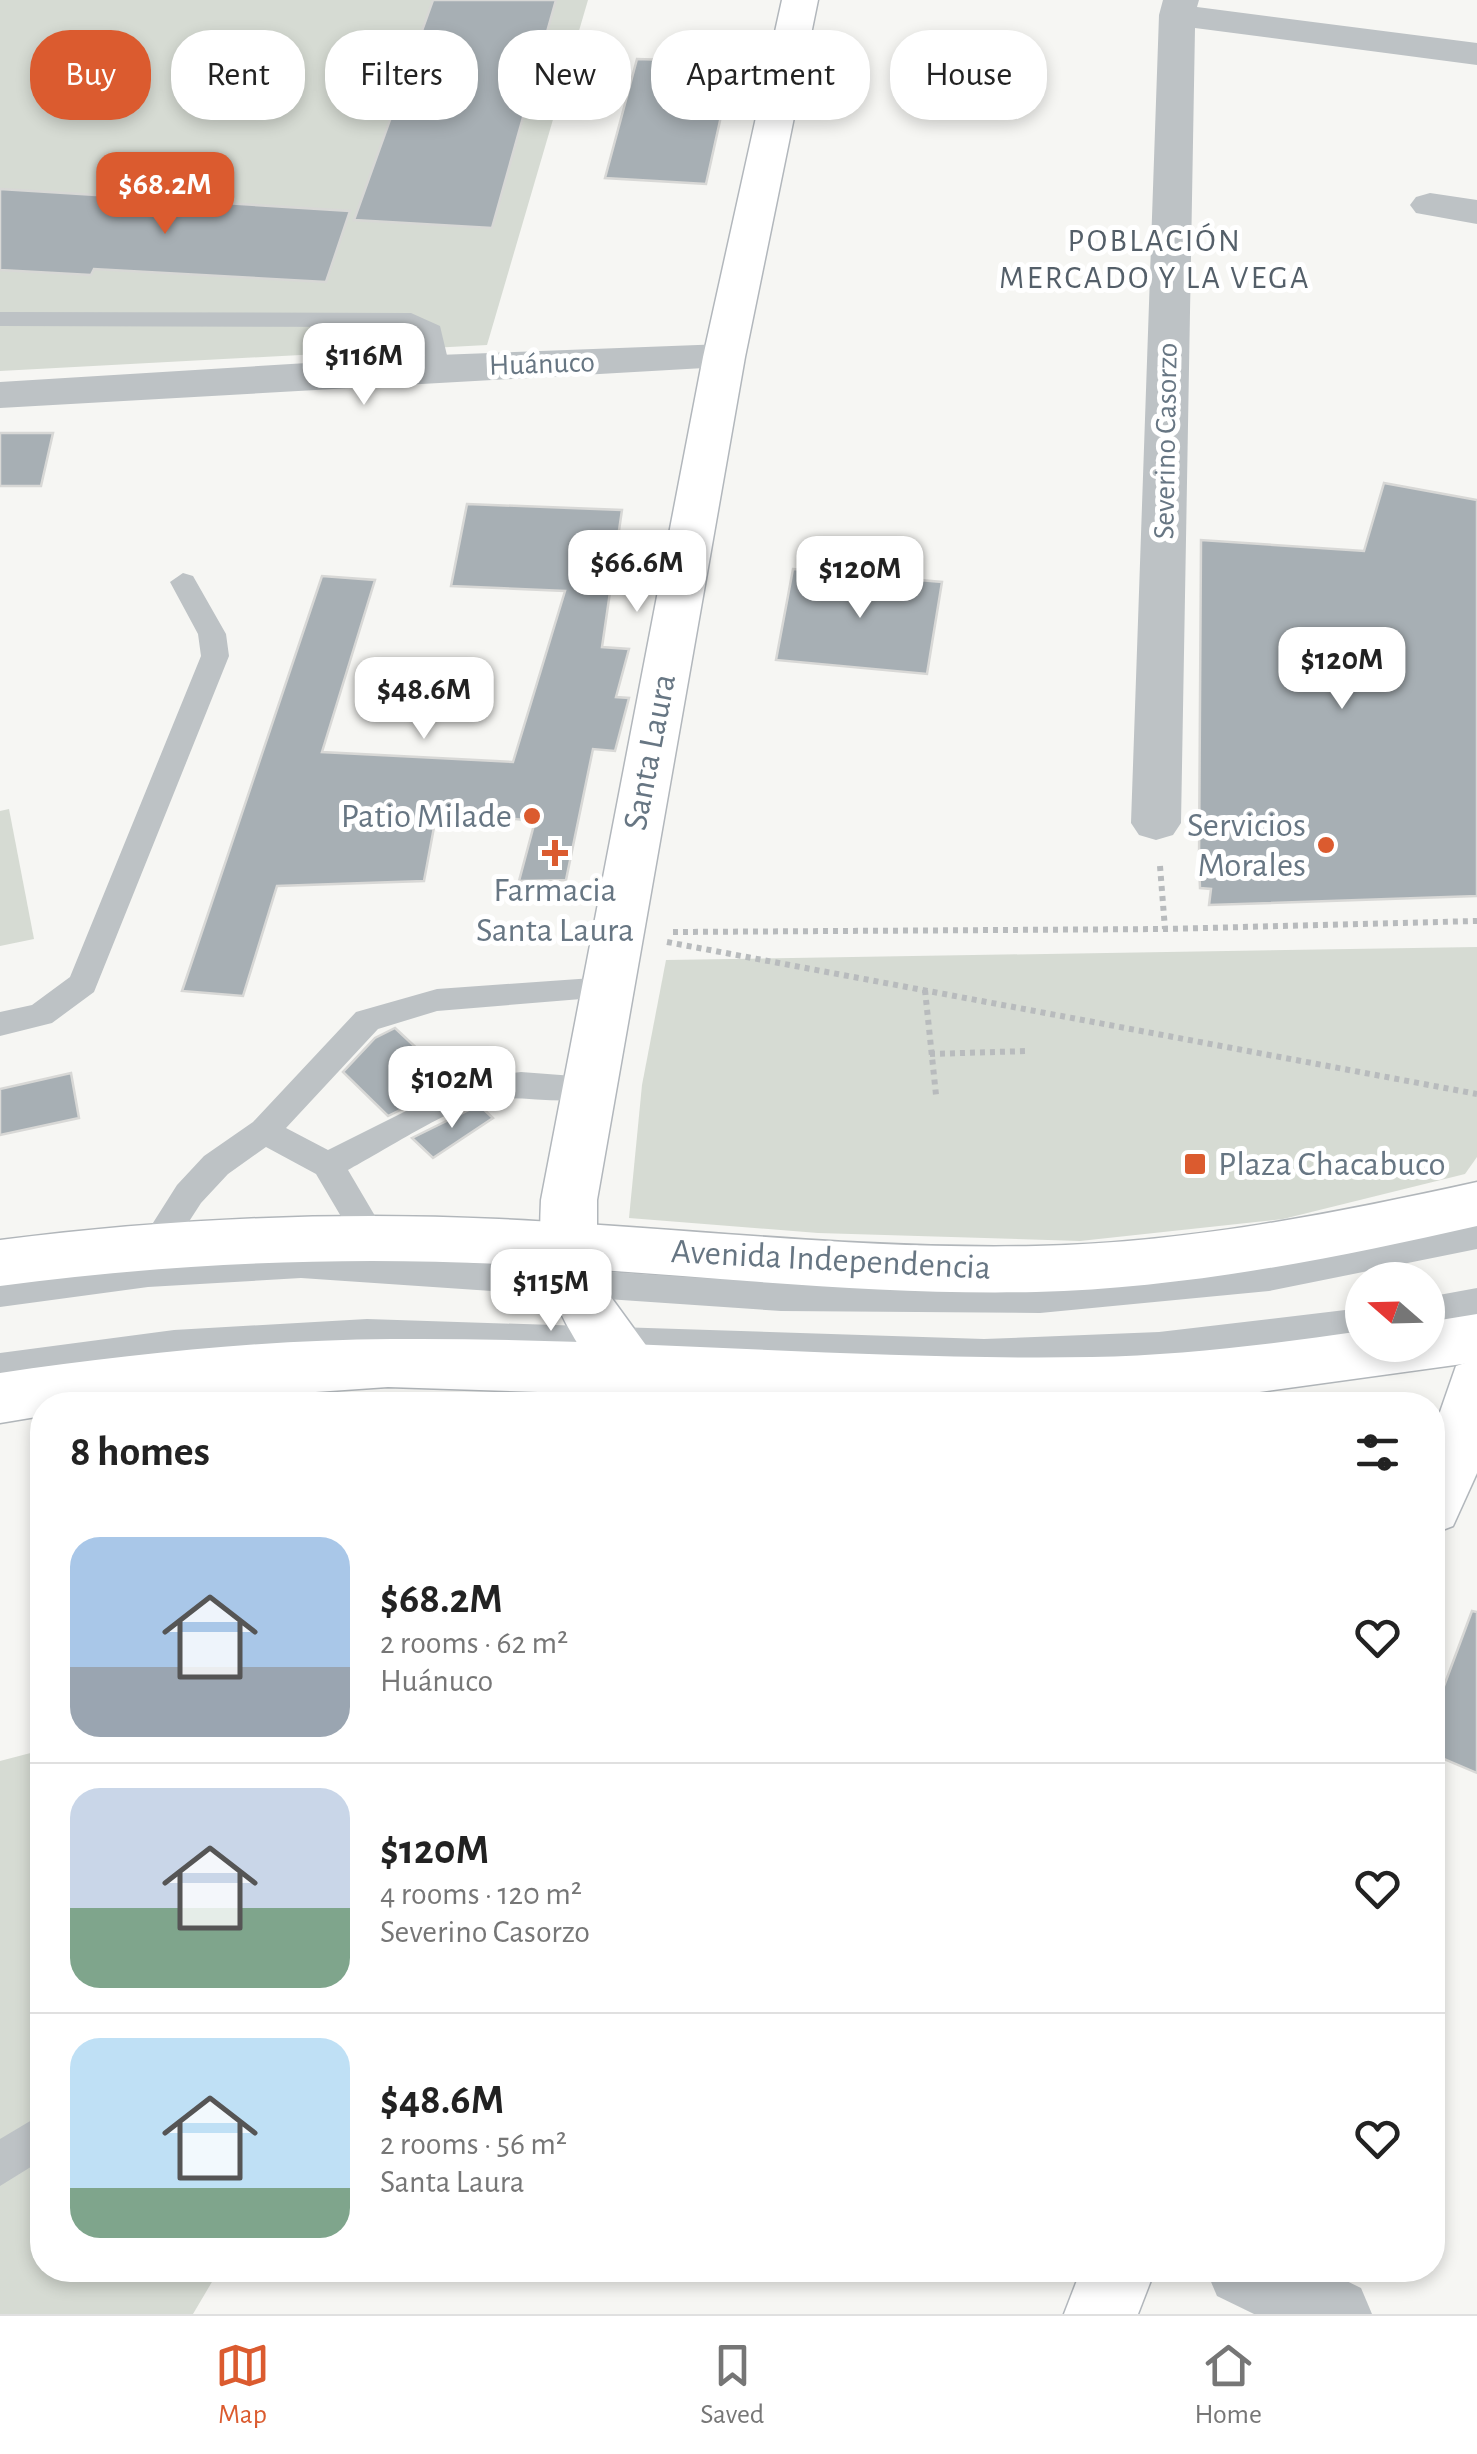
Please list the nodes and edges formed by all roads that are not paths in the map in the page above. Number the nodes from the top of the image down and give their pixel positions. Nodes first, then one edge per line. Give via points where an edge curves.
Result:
1 (800, 0) edge
2 (1179, 7) edge
3 (1477, 54) edge
4 (1430, 205) dead end
5 (1477, 212) edge
6 (0, 319) edge
7 (724, 357) junction
8 (438, 368) junction
9 (0, 395) edge
10 (183, 582) dead end
11 (1156, 823) road end
12 (606, 988) junction
13 (0, 1024) edge
14 (589, 1088) junction
15 (264, 1131) junction
16 (328, 1165) junction
17 (1477, 1204) edge
18 (1477, 1236) edge
19 (371, 1238) junction
20 (156, 1245) junction
21 (0, 1263) edge
22 (570, 1264) junction
23 (0, 1292) edge
24 (1477, 1302) edge
25 (1445, 1308) edge
26 (1345, 1324) edge
27 (1477, 1338) edge
28 (621, 1355) junction
29 (0, 1366) edge
30 (1477, 1383) edge
31 (1300, 1386) edge
32 (41, 1392) edge
33 (30, 1394) edge
34 (0, 1398) edge
35 (1445, 1478) edge
36 (30, 2144) edge
37 (0, 2165) edge
38 (1113, 2282) edge
39 (1269, 2282) edge
40 (1101, 2314) edge
41 (1335, 2314) edge

1 - 7 main road, Santa Laura
2 - 3 street
2 - 11 street, Severino Casorzo
4 - 5 street
6 - 8 lane via 411,320 431,331
7 - 8 street, Huánuco
7 - 12 main road, Santa Laura
8 - 9 street, Huánuco
10 - 13 lane via 212,634 214,656 83,984 41,1014
12 - 14 main road, Santa Laura
12 - 15 lane via 437,1000 367,1020
14 - 16 lane via 474,1089
14 - 22 main road, Santa Laura
15 - 16 lane
15 - 20 lane via 216,1165
16 - 19 lane
17 - 22 main road, Avenida Independencia via 1226,1254 1036,1269
18 - 22 lane via 1269,1278 1096,1296 873,1300
19 - 20 main road, Avenida Independencia
19 - 22 main road, Avenida Independencia
20 - 21 main road, Avenida Independencia
22 - 23 lane via 301,1265 148,1273
22 - 28 main road
24 - 25 lane
26 - 28 lane via 1062,1351
27 - 31 main road
28 - 29 lane via 411,1333 270,1336
28 - 31 main road via 811,1378
28 - 32 main road via 293,1366
30 - 35 main road
33 - 34 main road
36 - 37 lane
38 - 40 main road
39 - 41 street

